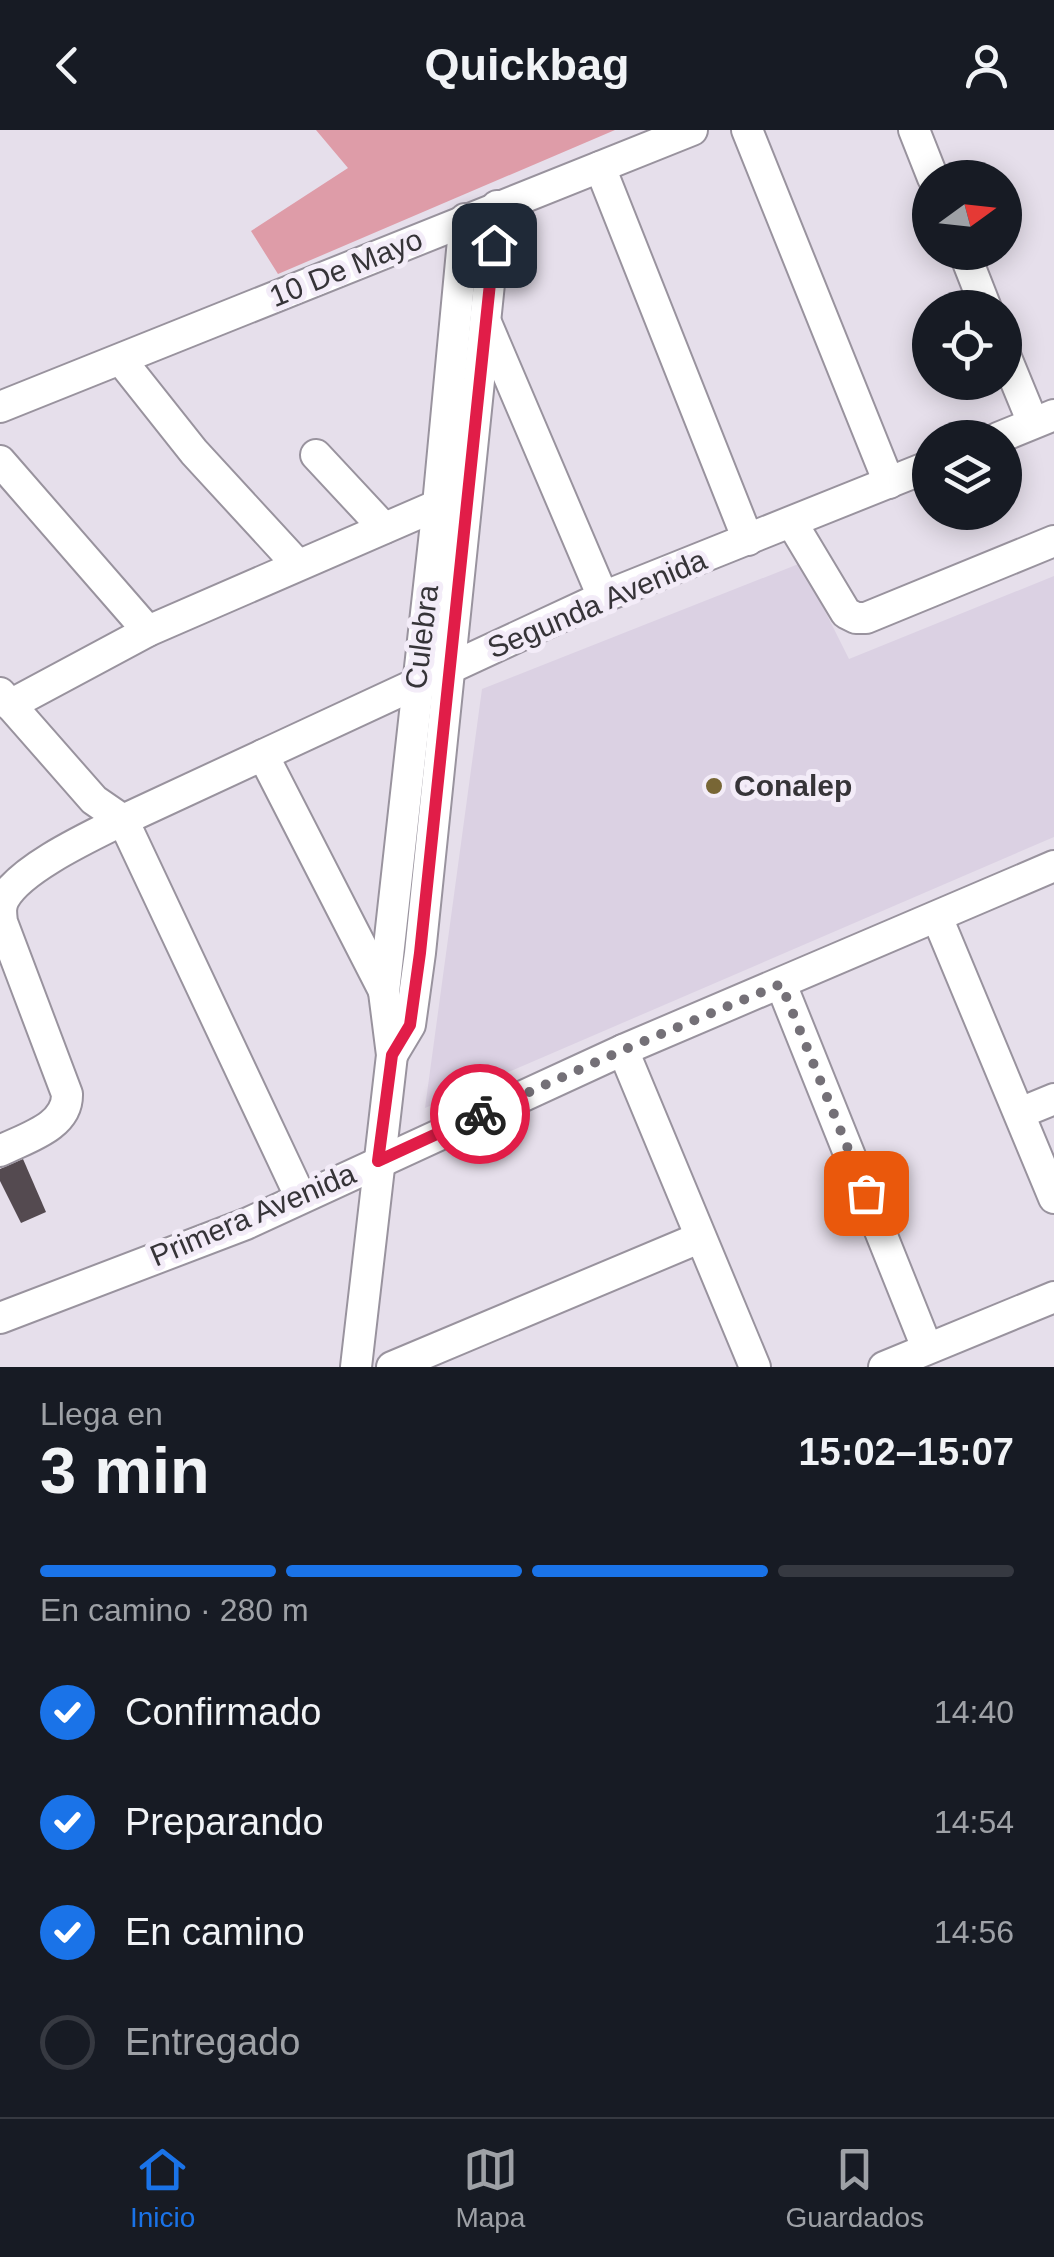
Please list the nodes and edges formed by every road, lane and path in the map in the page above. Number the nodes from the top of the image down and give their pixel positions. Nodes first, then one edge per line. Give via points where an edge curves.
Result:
1 (692, 130) edge
2 (747, 130) edge
3 (914, 130) edge
4 (926, 160) edge
5 (600, 167) junction
6 (497, 206) junction
7 (465, 219) junction
8 (486, 322) junction
9 (120, 360) junction
10 (1022, 384) edge
11 (0, 407) edge
12 (1043, 419) edge
13 (316, 455) dead end
14 (0, 461) edge
15 (912, 473) edge
16 (889, 483) junction
17 (438, 505) junction
18 (792, 523) junction
19 (384, 528) junction
20 (748, 540) junction
21 (1054, 541) edge
22 (297, 564) junction
23 (603, 598) junction
24 (148, 630) junction
25 (451, 668) junction
26 (416, 686) junction
27 (5, 699) edge
28 (264, 755) junction
29 (122, 820) junction
30 (1054, 866) edge
31 (937, 917) junction
32 (781, 984) junction
33 (384, 992) junction
34 (410, 1025) junction
35 (623, 1050) junction
36 (392, 1055) junction
37 (1054, 1099) edge
38 (1020, 1113) junction
39 (0, 1151) edge
40 (378, 1161) junction
41 (300, 1196) junction
42 (1054, 1198) edge
43 (699, 1238) junction
44 (1054, 1297) edge
45 (0, 1318) edge
46 (927, 1348) junction
47 (356, 1367) edge
48 (392, 1367) edge
49 (755, 1367) edge
50 (884, 1367) edge

1 - 5 street, 10 De Mayo
2 - 16 street
3 - 4 street
5 - 6 street, 10 De Mayo
5 - 20 street
6 - 7 street, 10 De Mayo
6 - 8 street, Culebra
7 - 9 street, 10 De Mayo
7 - 17 street, Culebra
8 - 23 street
8 - 25 street, Culebra
9 - 11 street, 10 De Mayo
9 - 22 street
10 - 12 street
13 - 19 street
14 - 24 street
15 - 16 street, Segunda Avenida
16 - 18 street, Segunda Avenida
17 - 19 street
17 - 26 street, Culebra
18 - 20 street, Segunda Avenida
18 - 21 street via 856,618
19 - 22 street
20 - 23 street, Segunda Avenida
22 - 24 street
23 - 25 street, Segunda Avenida
24 - 27 street
25 - 26 street, Segunda Avenida
25 - 34 street, Culebra
26 - 28 street, Segunda Avenida
26 - 33 street, Culebra
27 - 29 street via 94,800
28 - 29 street, Segunda Avenida
28 - 33 street
29 - 39 street, Segunda Avenida via 64,849 6,895 1,907 67,1107 55,1122
29 - 41 street
30 - 31 street, Primera Avenida
31 - 32 street, Primera Avenida
31 - 38 street
32 - 35 street, Primera Avenida
32 - 46 street
33 - 34 street
33 - 36 street, Culebra
34 - 36 street, Culebra
35 - 40 street, Primera Avenida
35 - 43 street
36 - 40 street, Culebra
37 - 38 street
38 - 42 street
40 - 41 street, Primera Avenida
40 - 47 street, Culebra
41 - 45 street, Primera Avenida via 246,1224
43 - 48 street
43 - 49 street
44 - 46 street
46 - 50 street

